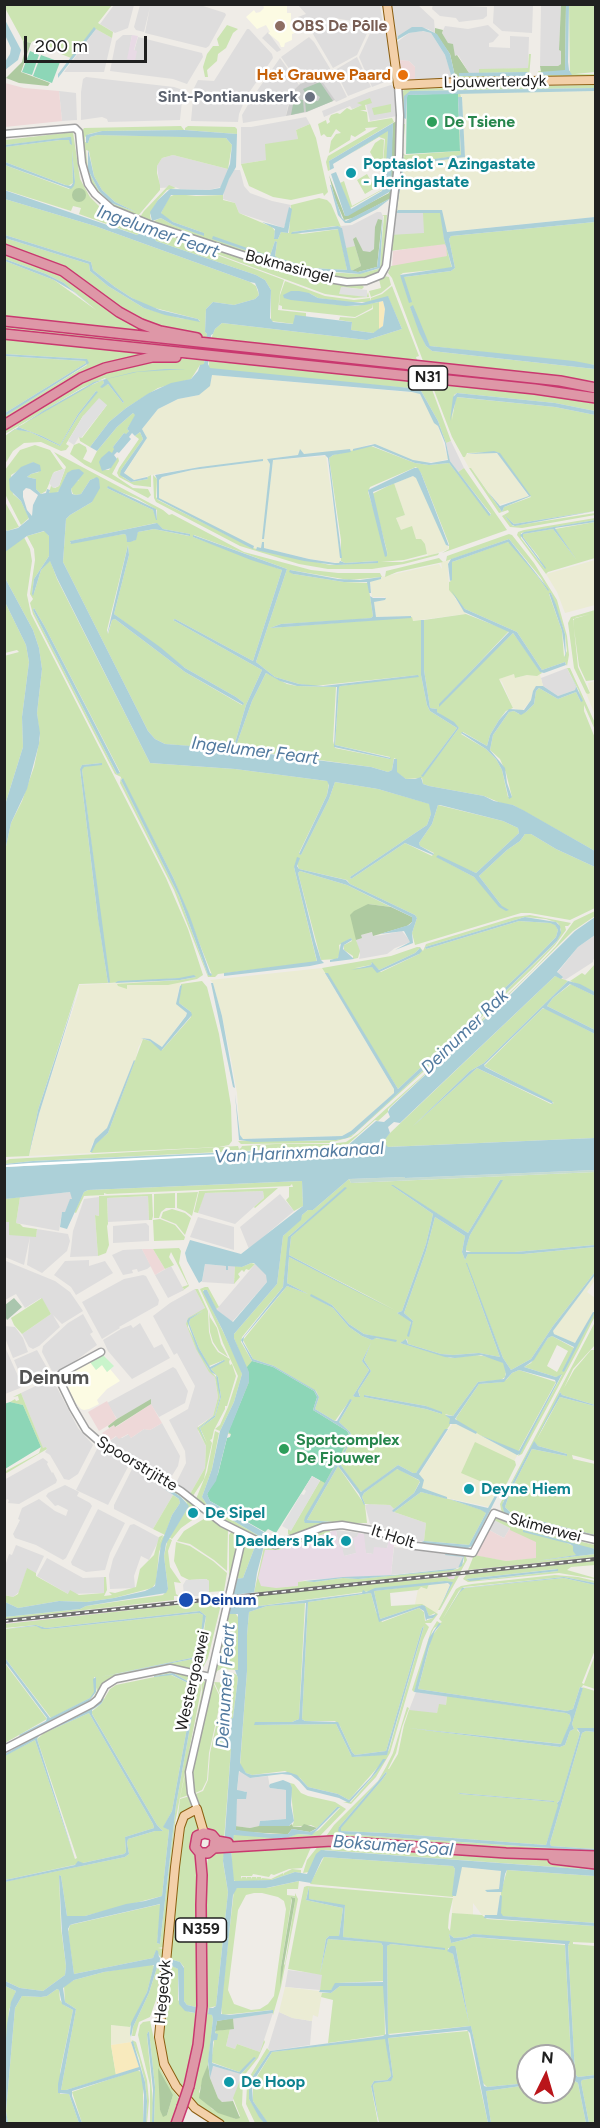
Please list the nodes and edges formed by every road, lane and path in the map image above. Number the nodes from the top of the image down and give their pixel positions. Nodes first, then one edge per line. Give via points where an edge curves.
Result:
1 (387, 4) edge
2 (596, 80) edge
3 (398, 83) junction
4 (4, 134) edge
5 (4, 249) edge
6 (4, 321) edge
7 (4, 334) edge
8 (208, 349) junction
9 (542, 380) junction
10 (596, 383) edge
11 (596, 388) edge
12 (593, 398) edge
13 (4, 425) edge
14 (101, 1352) dead end
15 (208, 1513) joint
16 (494, 1513) joint
17 (243, 1535) junction
18 (596, 1540) edge
19 (210, 1677) junction
20 (4, 1749) edge
21 (197, 1809) junction
22 (204, 1833) junction
23 (214, 1847) junction
24 (506, 1853) junction
25 (596, 1856) edge
26 (596, 1864) edge
27 (176, 2124) edge
28 (220, 2124) edge

1 - 3 main road
2 - 3 main road, Ljouwerterdyk
3 - 4 street, Bokmasingel via 399,156 386,261 383,273 372,280 357,282 267,263 119,213 101,201 88,184 77,128
5 - 8 highway, N31 via 63,272 141,324
6 - 8 highway, N31
7 - 8 highway, N31
8 - 9 highway, N31 via 234,347
8 - 12 highway, N31 via 252,363 268,361 535,388
8 - 13 highway, N31 via 105,368 81,378
9 - 10 highway, N31
9 - 11 highway, N31
14 - 15 street, Spoorstrjitte via 58,1377 77,1417 92,1437 176,1488
15 - 17 street, It Holt
16 - 17 street, It Holt via 473,1553 416,1546 377,1531 342,1526 323,1527 277,1544
16 - 18 street, Skimerwei
17 - 19 street, Westergoawei
19 - 20 street via 172,1668 116,1679 107,1683 89,1706
19 - 21 street, Westergoawei via 189,1772
21 - 22 main road, Westergoawei
21 - 28 main road, Hegedyk via 187,1813 181,1822 160,2042 164,2064 176,2086 195,2108
22 - 23 highway via 209,1834
22 - 23 highway, N359 via 194,1841 195,1847
23 - 24 highway via 332,1841
23 - 27 highway, N359, bridge via 202,1875 202,2006 198,2045
24 - 25 highway
24 - 26 highway

